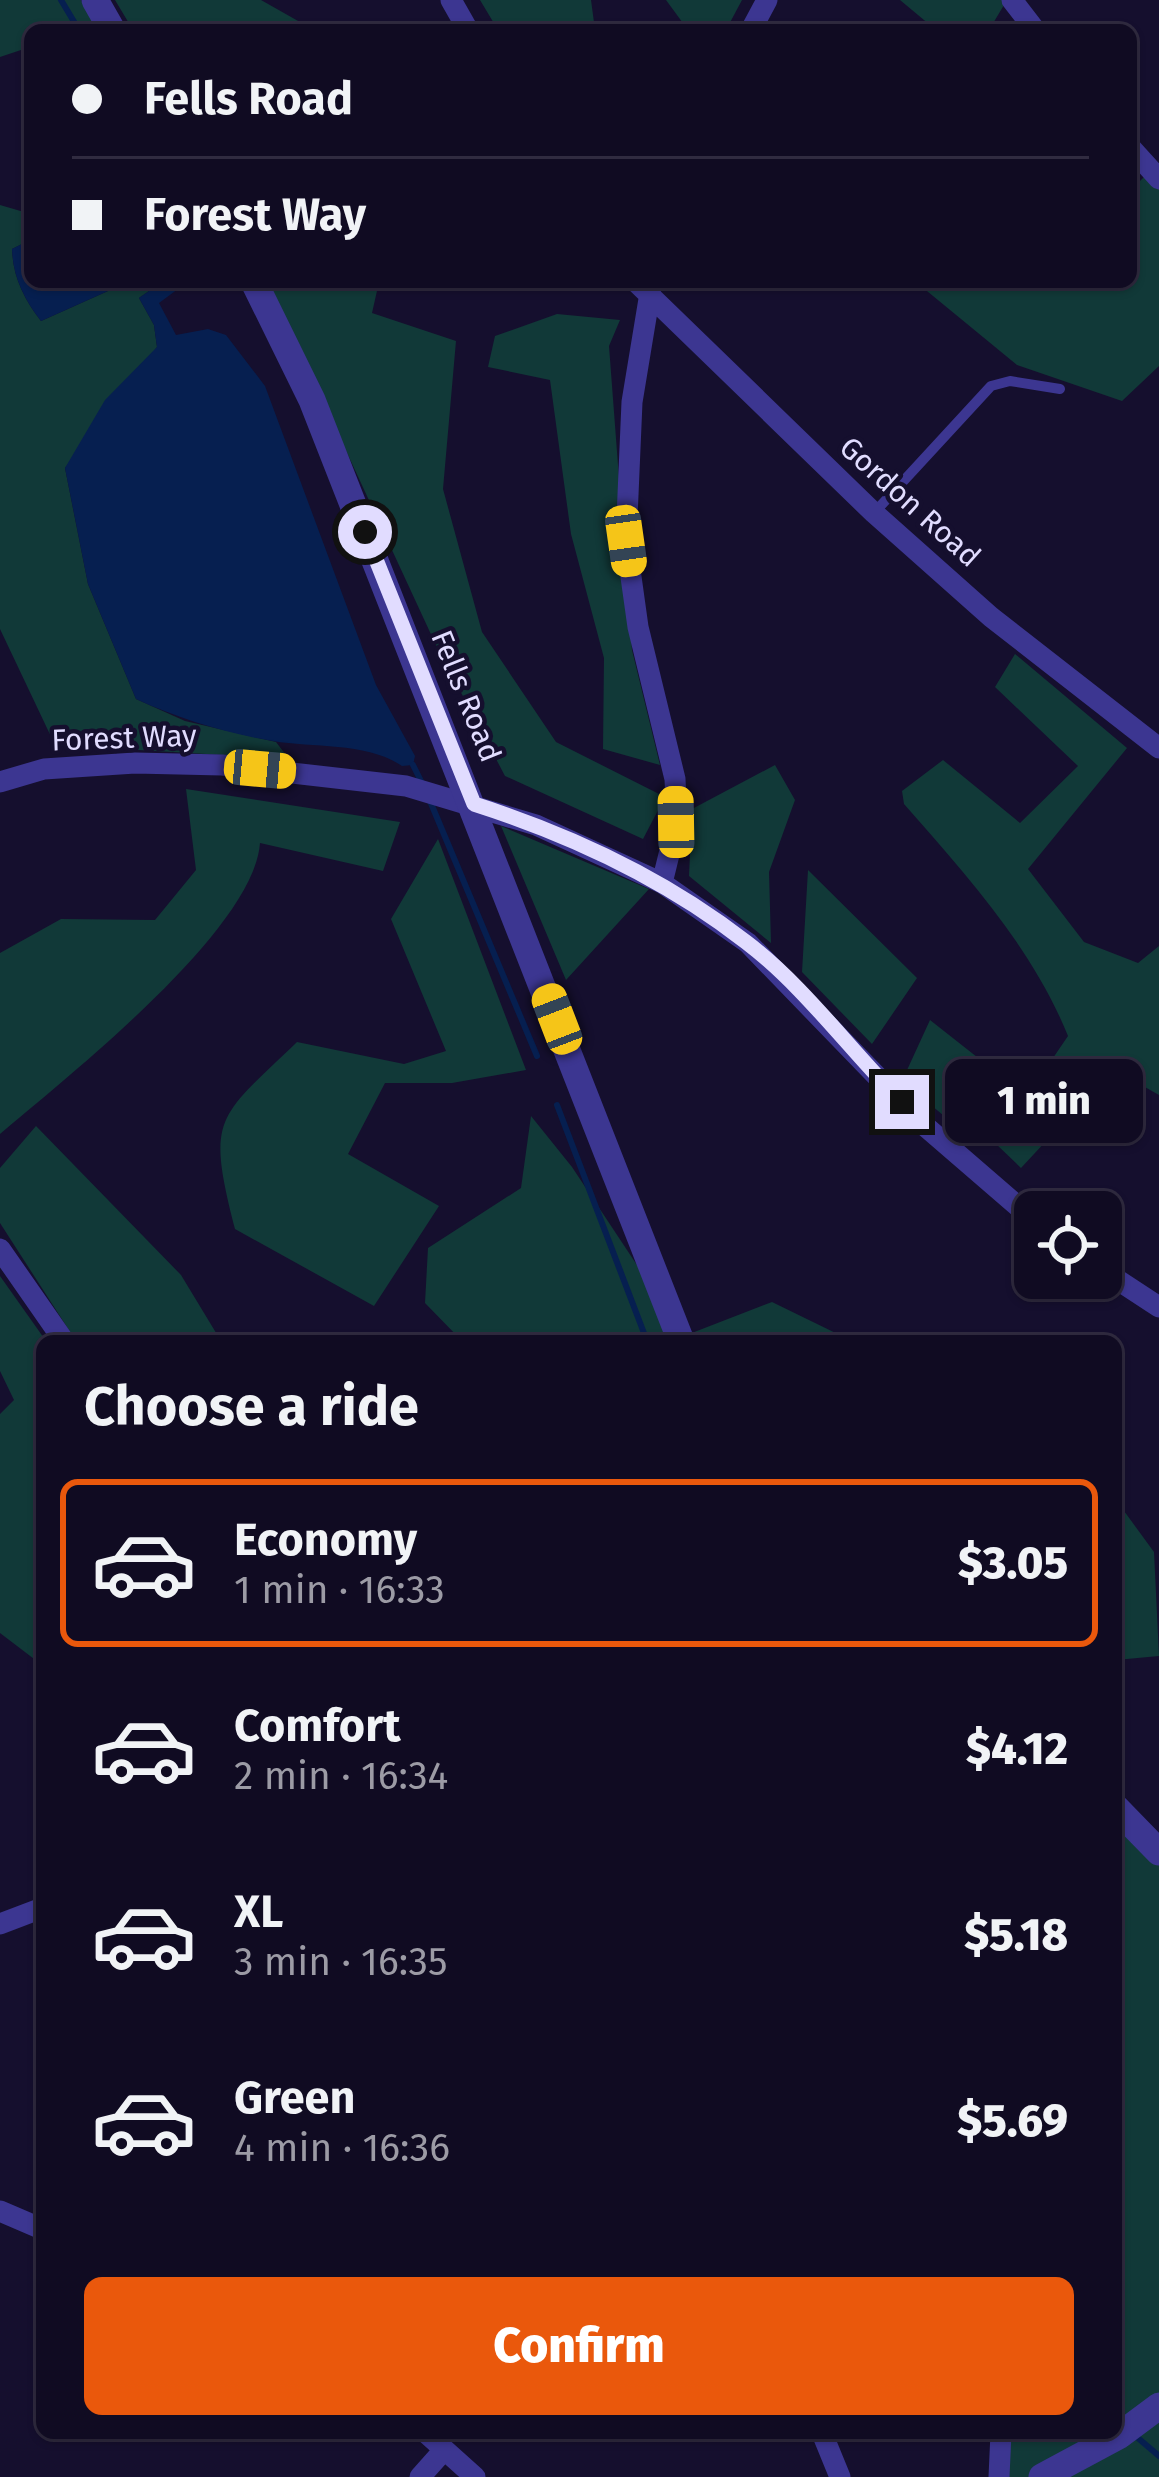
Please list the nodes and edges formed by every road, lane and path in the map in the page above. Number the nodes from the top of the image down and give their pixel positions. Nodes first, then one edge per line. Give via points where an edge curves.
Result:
1 (1012, 0) edge
2 (1030, 24) edge
3 (1137, 155) edge
4 (1159, 179) edge
5 (257, 288) edge
6 (645, 288) edge
7 (647, 288) edge
8 (1060, 389) dead end
9 (874, 513) junction
10 (1159, 748) edge
11 (0, 782) edge
12 (474, 804) junction
13 (662, 884) junction
14 (1014, 1203) edge
15 (0, 1249) edge
16 (1122, 1283) edge
17 (1159, 1307) edge
18 (60, 1335) edge
19 (679, 1335) edge
20 (1122, 1814) edge
21 (1159, 1852) edge
22 (36, 1909) edge
23 (6, 1915) edge
24 (0, 2211) edge
25 (36, 2226) edge
26 (433, 2439) edge
27 (824, 2439) edge
28 (1001, 2439) edge
29 (1107, 2439) edge
30 (445, 2450) junction
31 (421, 2477) edge
32 (475, 2477) edge
33 (840, 2477) edge
34 (999, 2477) edge
35 (1042, 2477) edge

1 - 2 street
3 - 4 street
5 - 12 street, Fells Road via 312,400
6 - 13 street via 626,541 676,779
7 - 9 street, Gordon Road
8 - 9 lane via 991,386
9 - 10 street, Gordon Road
11 - 12 street, Forest Way via 44,769 222,765 406,785
12 - 13 street, Forest Way
12 - 19 street, Fells Road
13 - 14 street, Forest Way via 748,943 926,1126
15 - 18 street
16 - 17 street
20 - 21 street
22 - 23 street
24 - 25 street
26 - 30 street
27 - 33 street
28 - 34 street
29 - 35 street
30 - 31 street
30 - 32 street

